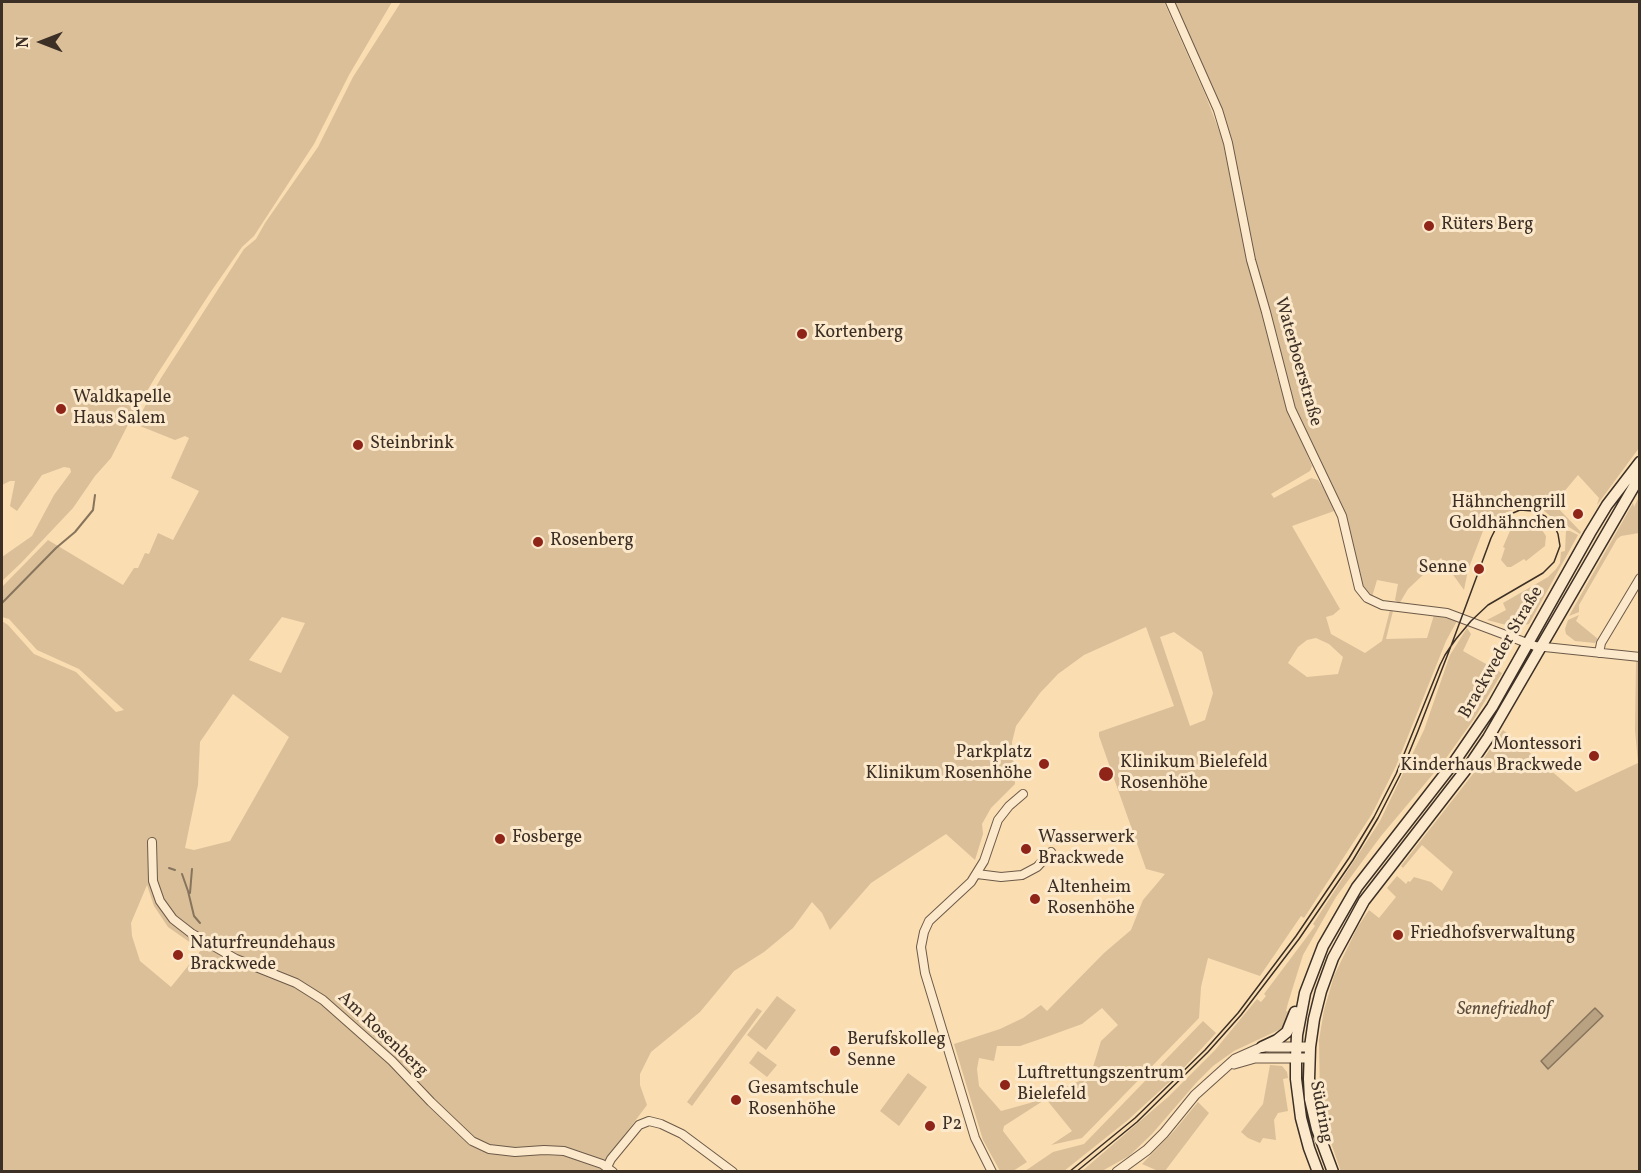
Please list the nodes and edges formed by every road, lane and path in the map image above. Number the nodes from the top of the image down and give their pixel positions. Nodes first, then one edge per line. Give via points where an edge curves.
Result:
1 (1170, 2) edge
2 (1640, 462) edge
3 (1640, 476) edge
4 (1640, 578) edge
5 (1528, 644) junction
6 (1541, 647) junction
7 (1599, 653) junction
8 (1640, 657) edge
9 (1023, 794) dead end
10 (152, 842) dead end
11 (1051, 852) dead end
12 (977, 874) junction
13 (1323, 946) junction
14 (1262, 1047) junction
15 (1296, 1052) junction
16 (1309, 1053) junction
17 (1219, 1071) junction
18 (610, 1169) edge
19 (733, 1172) edge
20 (992, 1172) edge
21 (1117, 1172) edge
22 (1318, 1172) edge
23 (1333, 1172) edge

1 - 5 street, Waterboerstraße via 1218,110 1282,377 1297,424 1342,516 1359,588 1367,598 1382,605 1447,613
2 - 5 main road, Brackweder Straße via 1602,514
3 - 6 main road, Brackweder Straße
4 - 7 street via 1601,643
5 - 6 street, Waterboerstraße
5 - 13 main road, Brackweder Straße via 1470,740 1357,887
6 - 7 street, Waterboerstraße
6 - 16 main road, Brackweder Straße via 1471,763 1383,876 1347,931 1321,991
7 - 8 street, Waterboerstraße
9 - 12 street via 996,824
10 - 18 street, Am Rosenberg via 153,881 160,901 173,919 236,958 296,983 323,1000 392,1061 472,1142 515,1152 564,1151
11 - 12 street via 1037,867 1022,875
12 - 20 street via 930,921 921,950 975,1138
13 - 14 main road via 1307,968 1287,1032
13 - 15 main road, Brackweder Straße via 1305,993
14 - 15 street
14 - 17 street
15 - 16 street
15 - 17 street via 1245,1060
15 - 22 main road, Südring via 1301,1118
16 - 23 main road, Südring via 1313,1114
17 - 21 street via 1155,1142
18 - 19 street via 610,1159 646,1121 682,1134

